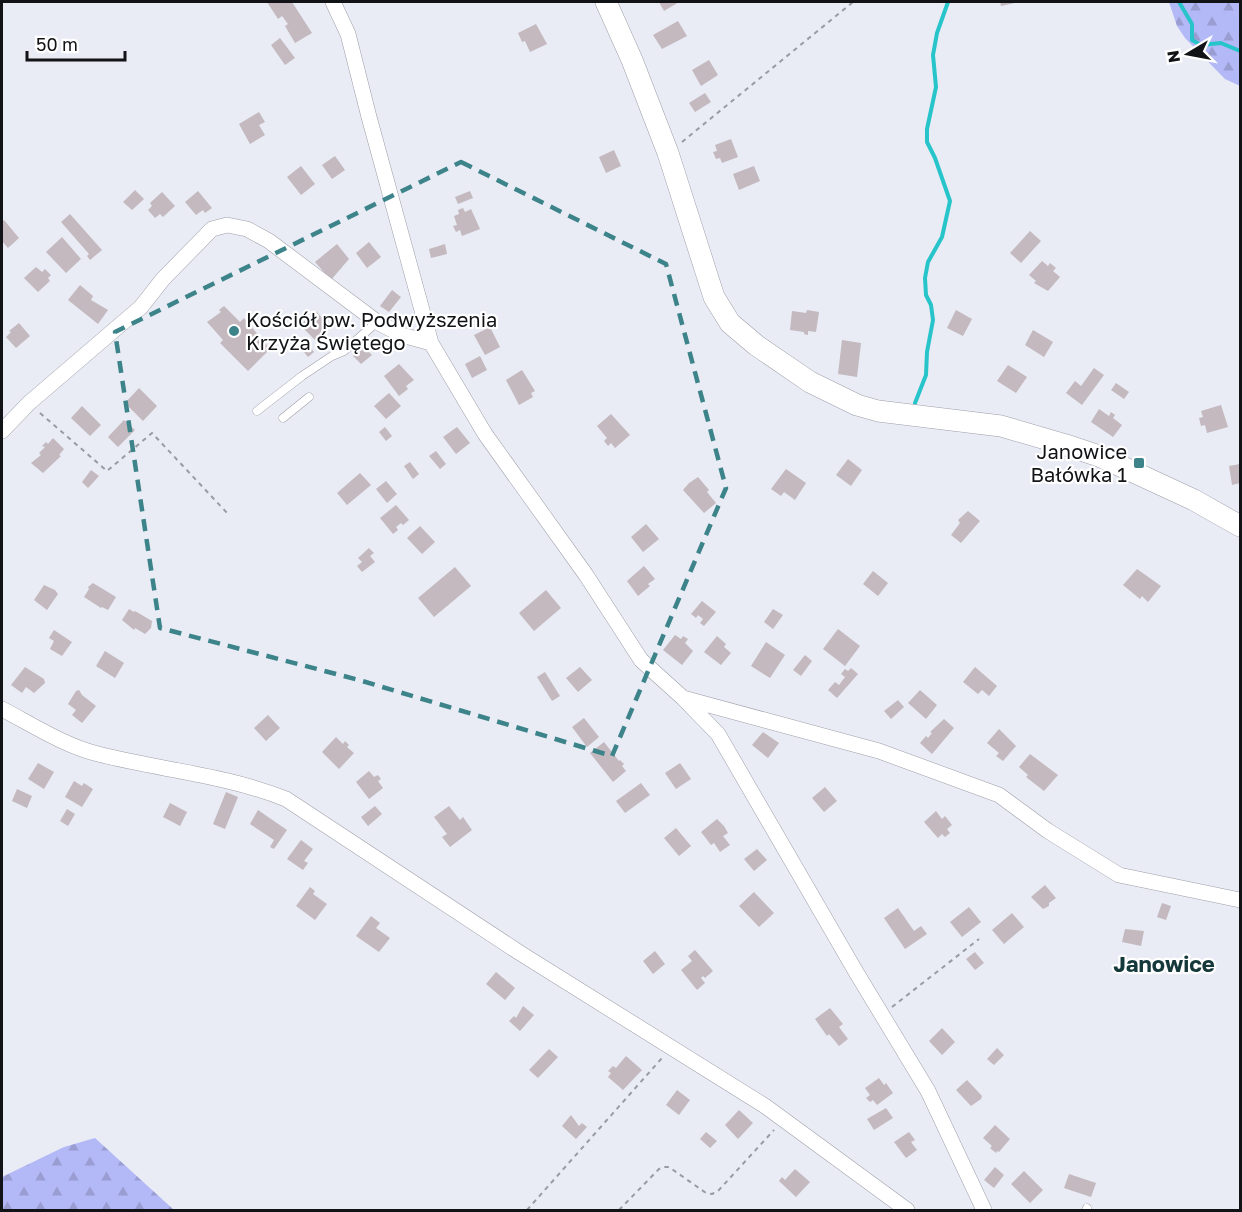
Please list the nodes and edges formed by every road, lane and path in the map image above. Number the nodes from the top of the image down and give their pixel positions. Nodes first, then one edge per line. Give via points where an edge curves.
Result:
1 (333, 2) edge
2 (606, 2) edge
3 (853, 2) edge
4 (668, 153) junction
5 (377, 322) junction
6 (431, 343) junction
7 (309, 396) dead end
8 (29, 403) junction
9 (257, 411) dead end
10 (283, 418) dead end
11 (2, 431) edge
12 (229, 515) dead end
13 (1240, 526) edge
14 (683, 698) junction
15 (2, 709) edge
16 (1240, 900) edge
17 (979, 939) dead end
18 (882, 1015) junction
19 (672, 1047) junction
20 (785, 1119) junction
21 (526, 1210) edge
22 (619, 1210) edge
23 (907, 1210) edge
24 (984, 1210) edge

1 - 6 street via 348,34
2 - 4 street
3 - 4 path
4 - 13 street via 708,281 722,311 730,323 789,369 856,405 1000,426 1099,456
5 - 6 street via 402,335
5 - 8 street via 269,241 247,229 227,225 212,230 141,307
5 - 9 lane via 344,351 302,376
6 - 14 street via 485,434 586,575 641,660
7 - 10 lane
8 - 11 street
8 - 12 path via 106,471 152,433
14 - 16 street via 879,751 999,795 1119,875
14 - 18 street via 718,734
15 - 19 street via 95,753 255,786 286,799
17 - 18 path
18 - 24 street via 928,1091
19 - 20 street
19 - 21 path
20 - 22 path via 718,1191 706,1193 664,1167
20 - 23 street

